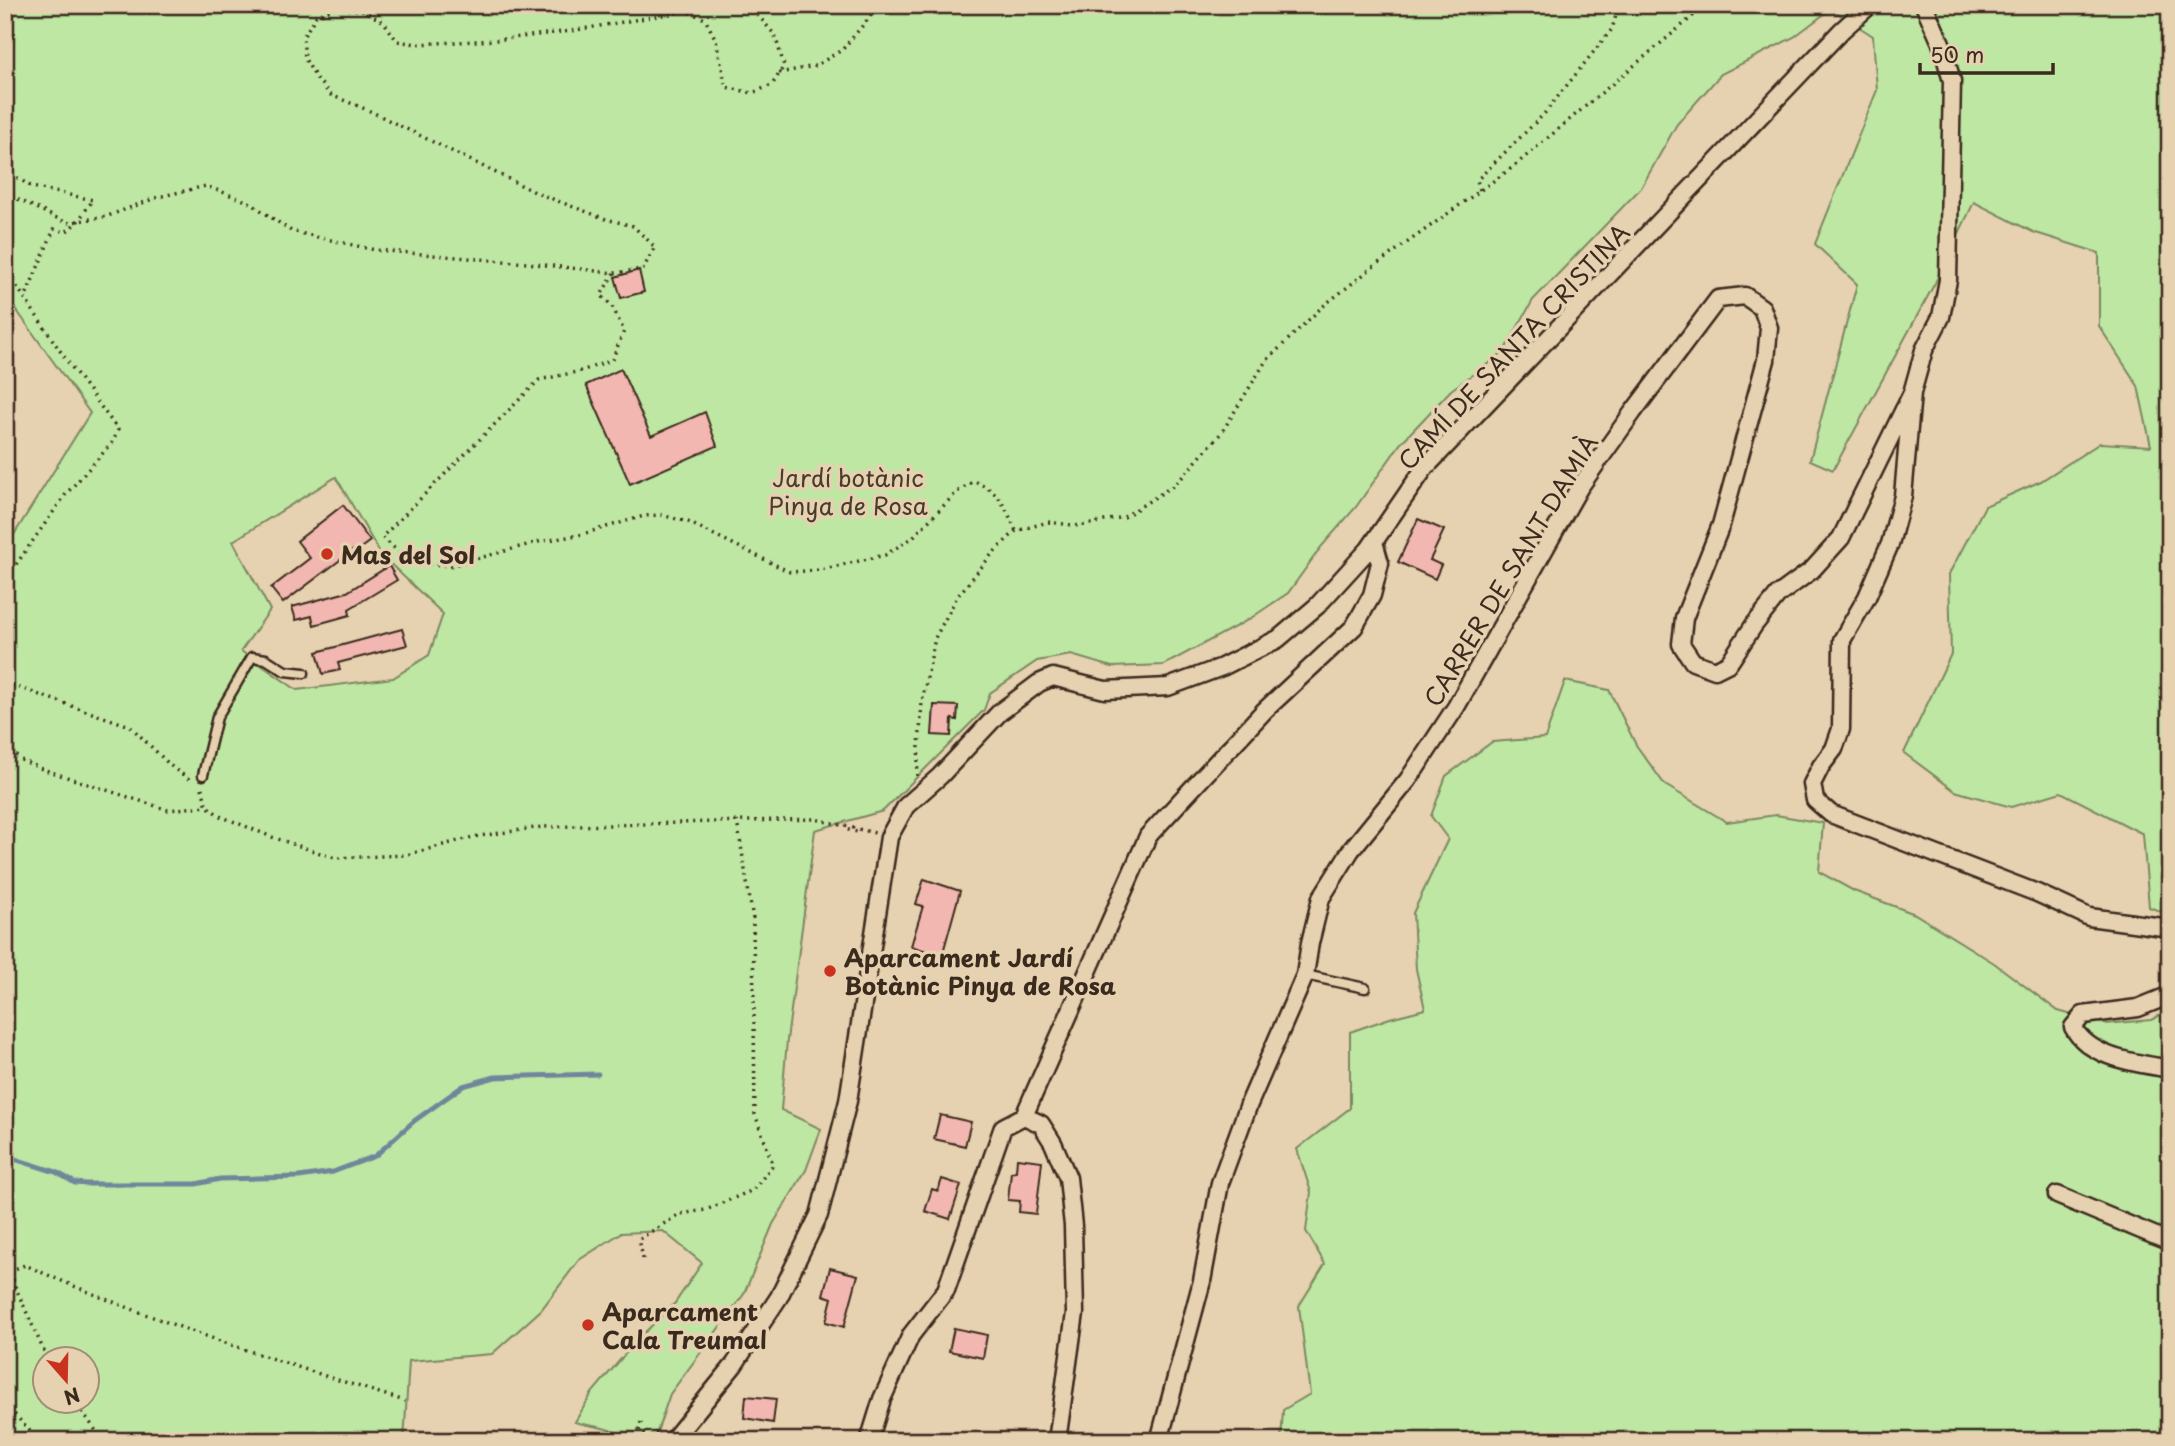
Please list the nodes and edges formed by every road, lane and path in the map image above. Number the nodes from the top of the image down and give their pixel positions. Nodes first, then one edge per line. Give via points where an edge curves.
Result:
1 (749, 5) edge
2 (880, 5) edge
3 (1619, 5) edge
4 (1702, 5) edge
5 (1870, 5) edge
6 (1924, 5) edge
7 (335, 7) edge
8 (779, 74) junction
9 (5, 170) edge
10 (1480, 190) junction
11 (5, 193) edge
12 (78, 221) junction
13 (5, 269) edge
14 (614, 273) junction
15 (25, 298) junction
16 (1912, 393) junction
17 (1016, 531) junction
18 (1374, 542) junction
19 (5, 580) edge
20 (304, 673) dead end
21 (5, 683) edge
22 (5, 746) edge
23 (203, 775) dead end
24 (915, 798) junction
25 (207, 806) junction
26 (737, 821) junction
27 (889, 837) junction
28 (2170, 928) edge
29 (1305, 975) junction
30 (1365, 988) dead end
31 (2170, 995) edge
32 (2170, 1069) edge
33 (1024, 1116) junction
34 (2057, 1195) dead end
35 (2170, 1242) edge
36 (643, 1259) dead end
37 (5, 1260) edge
38 (17, 1268) junction
39 (40, 1344) edge
40 (405, 1401) dead end
41 (5, 1404) edge
42 (84, 1414) edge
43 (641, 1422) dead end
44 (659, 1430) dead end
45 (39, 1441) edge
46 (100, 1441) edge
47 (672, 1441) edge
48 (869, 1441) edge
49 (1057, 1441) edge
50 (1159, 1441) edge

1 - 8 path via 775,35 784,66
2 - 8 path via 842,50 815,66
3 - 10 path via 1612,29 1544,114 1477,180
4 - 10 path
5 - 18 street, CAMÍ DE SANTA CRISTINA via 1424,469
6 - 16 street via 1952,81 1951,223 1941,317 1924,350
7 - 8 path via 362,10 384,22 397,41 417,44 559,33 686,12 705,19 716,40 726,87 752,93 772,85
7 - 14 path via 316,16 303,37 305,59 331,95 539,194 634,226 655,247 643,269
9 - 12 path via 32,187 93,200
10 - 17 path via 1322,307 1266,361 1222,432 1176,484 1124,517 1080,526 1048,522
11 - 12 path via 67,223
12 - 14 path via 206,186 249,202 291,230 375,250
12 - 15 path via 66,232 54,229
13 - 15 path
14 - 17 path via 601,295 625,331 612,360 539,380 467,451 382,537 410,562 450,566 644,516 661,516 688,522 790,572 820,570 885,555 912,538 974,481 990,488 1004,504
15 - 19 path via 118,430
16 - 28 street via 1903,496 1890,544 1842,640 1841,729 1812,784 1815,800 1831,814 2089,917
16 - 29 street, CARRER DE SANT DAMIÀ via 1840,538 1812,570 1778,595 1729,663 1715,670 1693,662 1681,644 1684,618 1721,525 1766,360 1769,328 1762,308 1745,296 1718,299 1579,488 1456,707 1321,898
17 - 24 path via 957,597 935,638 922,702
18 - 24 street, CAMÍ DE SANTA CRISTINA via 1317,606 1278,639 1222,667 1168,687 1105,690 1053,677 1039,683 1000,712
18 - 33 street via 1380,563 1372,595 1354,627 1264,711 1148,836
20 - 23 lane via 285,671 266,659 252,657 218,717
21 - 25 path via 130,726 173,768 201,787
22 - 25 path via 42,769 168,810
24 - 27 street, CAMÍ DE SANTA CRISTINA
25 - 26 path via 220,816 335,858 406,855 474,837 542,827
26 - 27 path via 814,819
26 - 36 path via 753,919 755,1114 773,1165 753,1191 706,1210 680,1214 639,1238
27 - 47 street, CAMÍ DE SANTA CRISTINA via 848,1101 820,1215 779,1297 734,1365
29 - 30 lane
29 - 50 street, CARRER DE SANT DAMIÀ via 1220,1183 1202,1281
31 - 32 street via 2138,1008 2083,1015 2073,1027 2079,1039 2114,1058
33 - 48 street via 1003,1128 946,1290 911,1335
33 - 49 street via 1041,1124 1053,1143 1068,1178 1073,1226 1075,1313
34 - 35 street
37 - 38 path
38 - 39 path via 12,1273 14,1284
38 - 40 path via 25,1265 96,1297
41 - 45 path
42 - 46 path
43 - 44 path via 639,1431 652,1437

